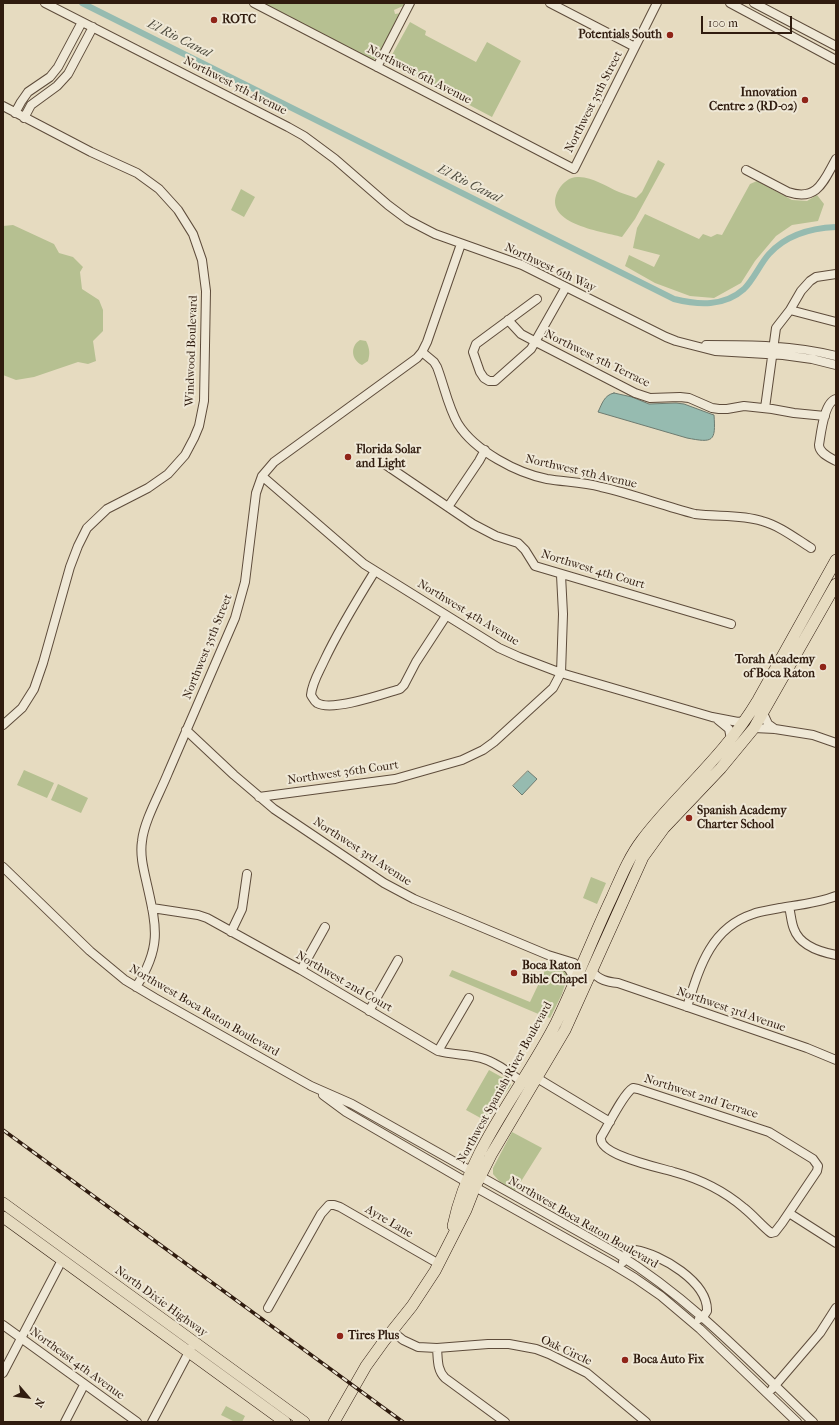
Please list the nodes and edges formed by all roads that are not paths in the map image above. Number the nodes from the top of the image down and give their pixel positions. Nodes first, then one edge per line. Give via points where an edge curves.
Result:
1 (45, 3) edge
2 (254, 3) edge
3 (410, 3) edge
4 (550, 3) edge
5 (657, 3) edge
6 (730, 3) edge
7 (754, 3) edge
8 (82, 22) junction
9 (92, 27) junction
10 (836, 46) edge
11 (635, 47) junction
12 (836, 60) edge
13 (377, 67) junction
14 (54, 72) junction
15 (63, 80) junction
16 (3, 106) edge
17 (15, 113) junction
18 (24, 118) junction
19 (836, 159) edge
20 (574, 169) joint
21 (746, 170) dead end
22 (398, 213) joint
23 (461, 244) junction
24 (836, 274) edge
25 (566, 287) junction
26 (537, 299) dead end
27 (790, 310) junction
28 (508, 320) junction
29 (836, 322) edge
30 (536, 342) junction
31 (773, 350) junction
32 (422, 352) junction
33 (836, 356) edge
34 (836, 365) edge
35 (836, 399) edge
36 (765, 408) junction
37 (825, 416) junction
38 (484, 450) junction
39 (836, 461) edge
40 (383, 463) dead end
41 (262, 476) junction
42 (448, 507) junction
43 (811, 548) dead end
44 (836, 560) edge
45 (375, 571) junction
46 (561, 575) junction
47 (836, 584) edge
48 (446, 616) junction
49 (731, 624) dead end
50 (561, 673) junction
51 (763, 713) junction
52 (716, 718) junction
53 (744, 721) junction
54 (3, 725) edge
55 (754, 728) junction
56 (186, 730) junction
57 (775, 730) junction
58 (731, 739) junction
59 (836, 743) edge
60 (259, 797) junction
61 (635, 849) junction
62 (3, 867) edge
63 (246, 874) dead end
64 (836, 896) edge
65 (620, 906) junction
66 (789, 907) junction
67 (152, 908) junction
68 (606, 909) junction
69 (325, 928) dead end
70 (231, 932) junction
71 (548, 955) junction
72 (836, 955) edge
73 (398, 960) dead end
74 (593, 968) junction
75 (301, 970) junction
76 (579, 970) junction
77 (575, 980) junction
78 (136, 987) junction
79 (469, 998) dead end
80 (687, 1007) junction
81 (369, 1011) junction
82 (564, 1032) junction
83 (438, 1051) junction
84 (836, 1060) edge
85 (537, 1078) junction
86 (521, 1081) junction
87 (610, 1122) junction
88 (473, 1179) junction
89 (3, 1203) edge
90 (789, 1213) junction
91 (3, 1217) edge
92 (836, 1244) edge
93 (624, 1258) junction
94 (62, 1260) junction
95 (439, 1264) junction
96 (625, 1271) junction
97 (268, 1308) dead end
98 (836, 1308) edge
99 (703, 1317) junction
100 (688, 1319) junction
101 (3, 1325) edge
102 (392, 1331) junction
103 (21, 1338) junction
104 (191, 1347) junction
105 (437, 1348) junction
106 (3, 1373) edge
107 (84, 1385) junction
108 (775, 1386) junction
109 (768, 1394) junction
110 (65, 1422) edge
111 (137, 1422) edge
112 (152, 1422) edge
113 (285, 1422) edge
114 (304, 1422) edge
115 (334, 1422) edge
116 (505, 1422) edge
117 (644, 1422) edge
118 (797, 1422) edge
119 (813, 1422) edge

1 - 8 street, Northwest 5th Avenue
2 - 13 street, Northwest 6th Avenue
3 - 13 street
4 - 11 street
5 - 11 street, Northwest 35th Street
6 - 12 street
7 - 10 street
8 - 9 street, Northwest 5th Avenue
8 - 14 street
9 - 15 street
9 - 22 street, Northwest 5th Avenue via 298,133 335,159
11 - 20 street, Northwest 35th Street
13 - 20 street, Northwest 6th Avenue
14 - 15 street
14 - 17 street via 28,92
15 - 18 street via 31,105
16 - 17 street, Windwood Boulevard
17 - 18 street, Windwood Boulevard
18 - 54 street, Windwood Boulevard via 143,177 170,199 186,221 198,246 206,284 204,401 194,438 177,465 159,482 107,510 87,528 70,567 44,663 34,689 22,708
19 - 21 street via 821,186 815,192 805,194 788,192
22 - 23 street, Northwest 6th Way via 435,234
23 - 25 street, Northwest 6th Way via 522,265
23 - 32 street, Northwest 35th Street
24 - 27 street via 816,277 810,281
25 - 30 street
25 - 31 street, Northwest 6th Way via 676,341 692,345
26 - 28 street
27 - 29 street
27 - 31 street via 776,328
28 - 30 street, Northwest 5th Terrace via 521,334
28 - 30 street via 474,348 473,352 484,378 495,381
30 - 36 street, Northwest 5th Terrace via 644,397 690,398 719,409 744,406
31 - 33 street, Northwest 6th Way via 801,348
31 - 34 street, Northwest 6th Way
31 - 36 street
32 - 38 street, Northwest 5th Avenue via 437,367 458,424
32 - 41 street, Northwest 35th Street via 406,367 274,462
35 - 37 street via 830,403
36 - 37 street, Northwest 5th Terrace
37 - 39 street via 819,449
38 - 42 street
38 - 43 street, Northwest 5th Avenue via 514,468 547,479 600,486 695,514 763,521
40 - 42 street, Northwest 4th Court
41 - 45 street, Northwest 4th Avenue
41 - 56 street, Northwest 35th Street via 256,492 241,600
42 - 46 street, Northwest 4th Court via 473,524 518,543 535,566
44 - 53 main road, Northwest Spanish River Boulevard
45 - 48 street, Northwest 4th Avenue
45 - 48 street via 337,633 311,689 311,695 318,703 326,705 359,702 400,689
46 - 49 street, Northwest 4th Court
46 - 50 street
47 - 51 main road, Northwest Spanish River Boulevard
48 - 50 street, Northwest 4th Avenue via 498,648
50 - 52 street, Northwest 4th Avenue
50 - 60 street, Northwest 36th Court via 553,688 494,742 462,760 395,779
51 - 55 main road, Northwest Spanish River Boulevard
51 - 57 street via 768,724
52 - 53 street, Northwest 4th Avenue
52 - 58 street, Northwest 4th Avenue via 729,729
53 - 58 main road, Northwest Spanish River Boulevard
55 - 57 street
55 - 65 main road, Northwest Spanish River Boulevard via 730,759 653,841
56 - 60 street, Northwest 3rd Avenue
56 - 67 street, Northwest 35th Street via 143,835 142,860
57 - 59 street via 813,735
58 - 61 main road, Northwest Spanish River Boulevard via 655,823
60 - 71 street, Northwest 3rd Avenue via 277,812 396,890
61 - 65 main road via 632,869
61 - 68 main road, Northwest Spanish River Boulevard
62 - 78 street, Northwest Boca Raton Boulevard via 90,951
63 - 70 street via 242,909
64 - 66 street
65 - 74 main road, Northwest Spanish River Boulevard
66 - 72 street via 794,930 801,940 812,948
66 - 80 street via 752,914 723,932 712,943 707,953
67 - 70 street, Northwest 2nd Court via 198,915
67 - 78 street, Northwest 35th Street via 155,928 154,952
68 - 74 main road via 604,926 591,958
68 - 76 main road, Northwest Spanish River Boulevard
69 - 75 street
70 - 75 street, Northwest 2nd Court
71 - 76 street, Northwest 3rd Avenue via 574,963
71 - 77 street, Northwest 3rd Avenue via 569,969
73 - 81 street
74 - 80 street, Northwest 3rd Avenue via 599,978
74 - 82 main road, Northwest Spanish River Boulevard
75 - 81 street, Northwest 2nd Court
76 - 77 main road, Northwest Spanish River Boulevard
76 - 82 main road via 581,981
77 - 86 main road, Northwest Spanish River Boulevard via 552,1030
78 - 88 street, Northwest Boca Raton Boulevard via 311,1086 352,1104
79 - 83 street
80 - 84 street, Northwest 3rd Avenue
81 - 83 street, Northwest 2nd Court
82 - 85 main road, Northwest Spanish River Boulevard
83 - 86 street, Northwest 2nd Court via 481,1058
85 - 87 street
85 - 88 main road, Northwest Spanish River Boulevard
86 - 88 main road, Northwest Spanish River Boulevard via 488,1136
87 - 90 street, Northwest 2nd Terrace via 600,1140 613,1152 717,1188 740,1204 772,1233
87 - 90 street, Northwest 2nd Terrace via 629,1090 633,1088 769,1132 813,1159 818,1166
88 - 93 street, Northwest Boca Raton Boulevard
88 - 95 main road, Northwest Spanish River Boulevard via 466,1210
88 - 96 street, Northwest Boca Raton Boulevard
89 - 104 main road, North Dixie Highway
90 - 92 street
91 - 94 main road, North Dixie Highway
93 - 96 street
93 - 99 street, Northwest Boca Raton Boulevard via 664,1285
93 - 99 street via 628,1252 635,1250 661,1258 674,1266 695,1285 705,1300 707,1311
94 - 103 street
94 - 104 main road, North Dixie Highway
95 - 97 street, Ayre Lane via 331,1204 321,1214
95 - 102 main road, Northwest Spanish River Boulevard via 418,1298
96 - 100 street, Northwest Boca Raton Boulevard
98 - 108 street via 820,1333
99 - 100 street
99 - 108 street, Northwest Boca Raton Boulevard
100 - 109 street, Northwest Boca Raton Boulevard
101 - 103 street, Northeast 4th Avenue
102 - 105 street, Oak Circle via 415,1346
102 - 115 main road, Northwest Spanish River Boulevard via 366,1366
103 - 106 street
103 - 107 street, Northeast 4th Avenue
104 - 112 street
104 - 113 main road, North Dixie Highway
104 - 114 main road, North Dixie Highway
105 - 116 street via 438,1368 441,1374
105 - 117 street, Oak Circle via 495,1344 536,1349 587,1373
107 - 110 street
107 - 111 street, Northeast 4th Avenue
108 - 109 street
108 - 119 street, Northwest Boca Raton Boulevard
109 - 118 street, Northwest Boca Raton Boulevard

